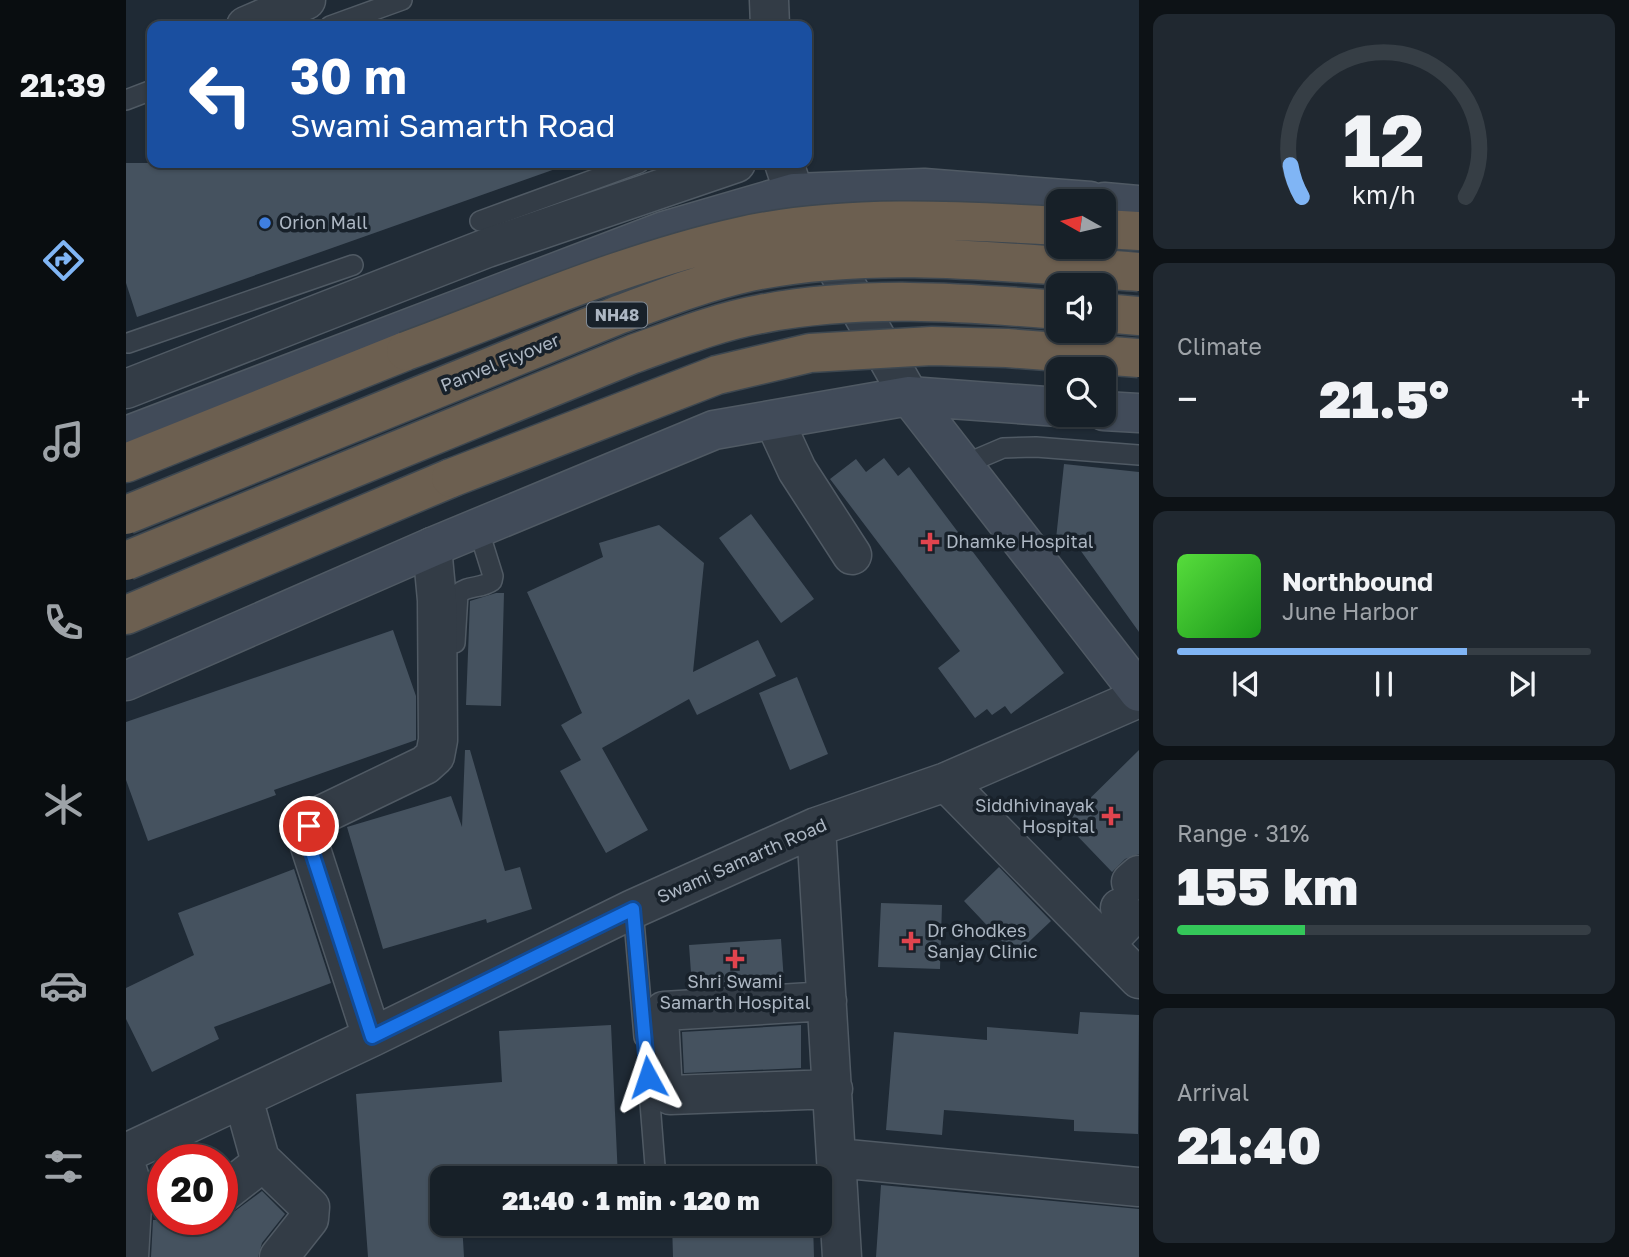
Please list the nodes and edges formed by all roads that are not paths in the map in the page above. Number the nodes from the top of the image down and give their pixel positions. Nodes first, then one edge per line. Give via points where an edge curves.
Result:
1 (306, 0) edge
2 (402, 0) edge
3 (769, 0) edge
4 (258, 21) edge
5 (344, 21) edge
6 (770, 21) edge
7 (147, 92) edge
8 (126, 100) edge
9 (625, 168) edge
10 (700, 169) edge
11 (789, 178) edge
12 (1046, 198) edge
13 (1116, 203) edge
14 (1139, 205) edge
15 (480, 221) dead end
16 (1046, 225) edge
17 (1116, 230) edge
18 (1139, 231) edge
19 (353, 265) dead end
20 (1139, 272) edge
21 (1046, 309) edge
22 (1116, 314) edge
23 (1139, 316) edge
24 (127, 341) edge
25 (1139, 358) edge
26 (133, 386) edge
27 (909, 396) junction
28 (1046, 406) edge
29 (1116, 412) edge
30 (1139, 413) edge
31 (775, 420) junction
32 (126, 436) edge
33 (1139, 455) edge
34 (126, 463) edge
35 (963, 465) junction
36 (126, 515) edge
37 (478, 528) junction
38 (432, 547) junction
39 (852, 555) dead end
40 (126, 561) edge
41 (126, 615) edge
42 (126, 681) edge
43 (1139, 692) edge
44 (1139, 698) edge
45 (452, 702) dead end
46 (946, 782) junction
47 (816, 827) junction
48 (633, 909) junction
49 (1125, 930) edge
50 (816, 1002) junction
51 (372, 1037) junction
52 (821, 1090) junction
53 (243, 1098) junction
54 (126, 1153) edge
55 (837, 1158) junction
56 (263, 1161) junction
57 (655, 1166) edge
58 (238, 1181) edge
59 (1139, 1187) edge
60 (140, 1188) edge
61 (129, 1257) edge
62 (279, 1257) edge
63 (842, 1257) edge

1 - 4 street
2 - 5 lane
3 - 6 street
7 - 8 lane
9 - 15 lane
10 - 26 street
11 - 12 street
11 - 27 street
11 - 32 street via 664,231
13 - 14 street
16 - 34 highway, bridge via 933,221 795,227 742,236 608,276
17 - 18 highway
19 - 24 lane
20 - 36 highway, Panvel Flyover / NH48, bridge via 923,259 798,264 749,272 618,315
21 - 40 highway, NH48, bridge via 863,303 803,307 725,323 633,354
22 - 23 highway
24 - 26 lane
25 - 41 highway, bridge via 932,345 810,353 717,375 451,478
27 - 28 street
27 - 31 street
27 - 35 street
29 - 30 street
31 - 37 street via 714,430
31 - 39 street via 797,470
33 - 35 lane via 1003,448
35 - 43 street
37 - 38 street
37 - 45 lane via 493,576 487,584 457,594
38 - 42 street
38 - 51 street via 437,600 435,756 317,817 306,834
44 - 46 street, Swami Samarth Road
46 - 47 street, Swami Samarth Road
46 - 49 street
47 - 48 street, Swami Samarth Road
47 - 50 street
48 - 51 street, Swami Samarth Road
48 - 57 lane
50 - 52 street
50 - 52 street via 664,1011 659,1017 663,1091 670,1095
51 - 53 street, Swami Samarth Road
52 - 55 street
53 - 54 street, Swami Samarth Road
53 - 56 street
55 - 59 street
55 - 63 street
56 - 58 street
56 - 62 street via 310,1207 309,1219
60 - 61 street

